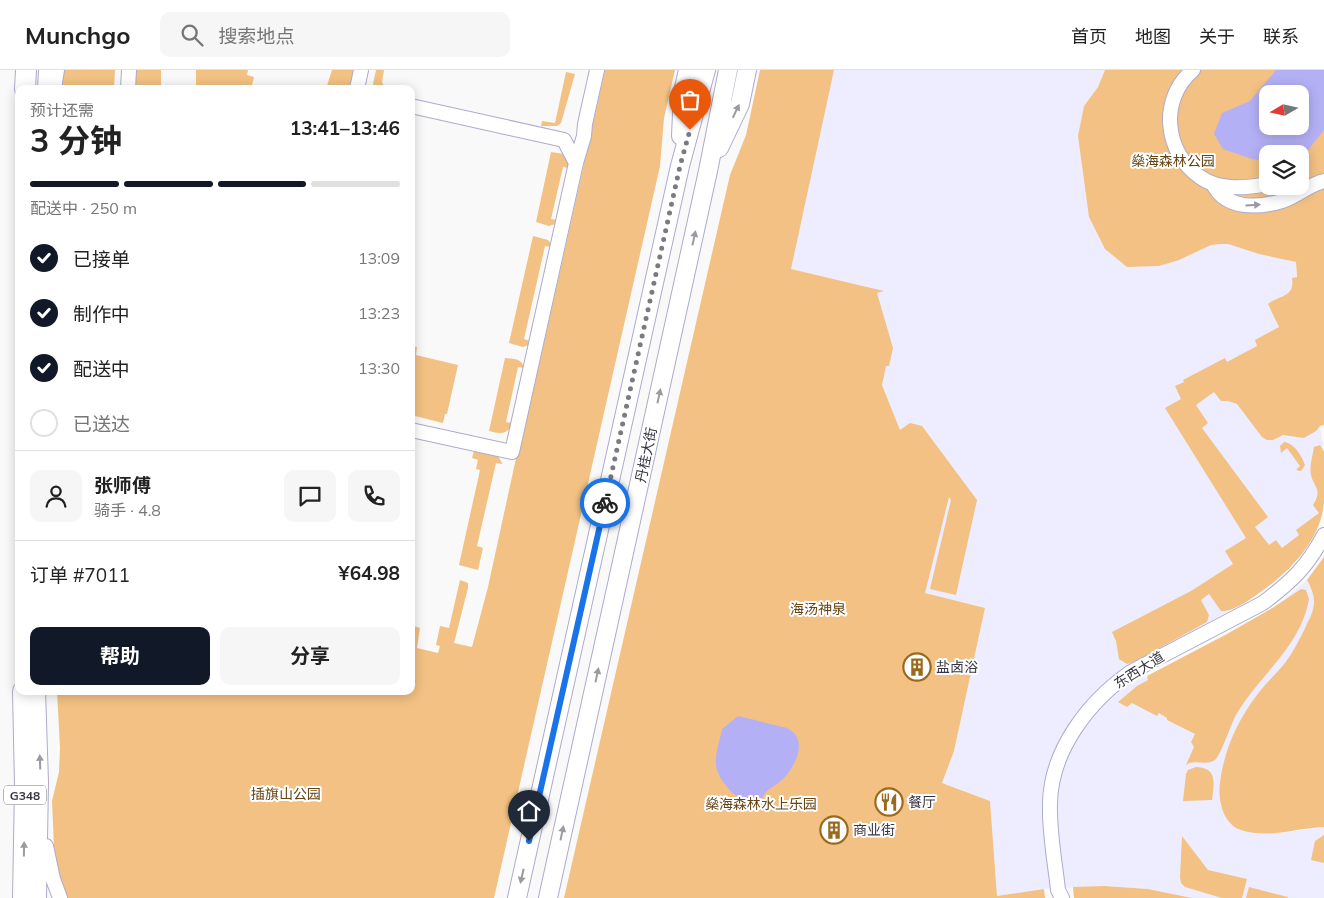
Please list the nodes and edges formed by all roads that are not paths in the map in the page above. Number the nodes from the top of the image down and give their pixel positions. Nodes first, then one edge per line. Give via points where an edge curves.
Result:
1 (26, 70) edge
2 (46, 70) edge
3 (57, 70) edge
4 (130, 70) edge
5 (361, 70) edge
6 (597, 70) edge
7 (688, 70) edge
8 (706, 70) edge
9 (728, 70) edge
10 (747, 70) edge
11 (1192, 70) edge
12 (25, 85) edge
13 (45, 85) edge
14 (55, 85) edge
15 (128, 85) edge
16 (358, 85) edge
17 (415, 107) edge
18 (585, 124) junction
19 (564, 140) junction
20 (576, 163) junction
21 (680, 166) junction
22 (708, 171) junction
23 (1309, 179) edge
24 (1324, 181) edge
25 (1214, 184) junction
26 (1259, 186) edge
27 (415, 431) edge
28 (1324, 535) edge
29 (23, 695) edge
30 (38, 695) edge
31 (40, 816) junction
32 (1059, 895) edge
33 (23, 898) edge
34 (39, 898) edge
35 (60, 898) edge
36 (517, 898) edge
37 (548, 898) edge

1 - 12 highway
2 - 13 street
3 - 14 street
4 - 15 street
5 - 16 street
6 - 18 street
7 - 21 main road via 683,92
8 - 21 main road
9 - 22 main road, 丹桂大街
22 -> 10 main road via 740,104
11 - 25 street via 1175,93 1170,134 1186,163 1200,178
17 - 19 street
18 - 19 street
18 - 20 street
19 - 20 street
20 - 27 street via 512,452
21 -> 36 main road
37 -> 22 main road, 丹桂大街
23 - 24 street
25 -> 24 street via 1224,197 1246,206 1283,201
25 - 26 street via 1247,188
28 - 32 street, 东西大道 via 1297,576 1276,594 1131,672 1114,684 1084,716 1059,758 1051,784 1051,826
33 -> 29 highway, G348
31 -> 30 street
31 - 34 street
31 - 35 street

